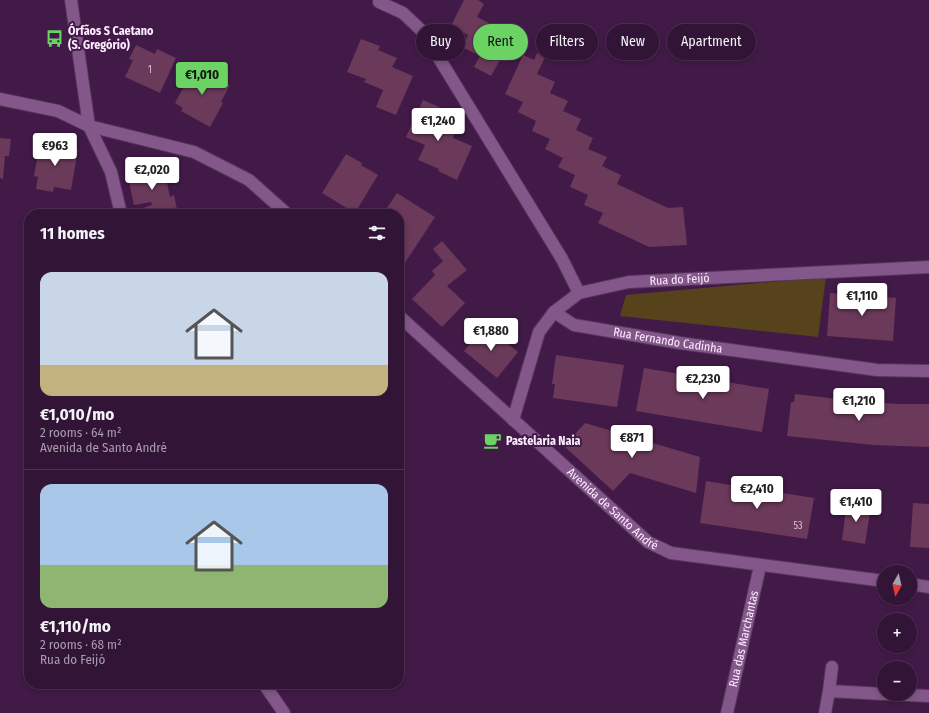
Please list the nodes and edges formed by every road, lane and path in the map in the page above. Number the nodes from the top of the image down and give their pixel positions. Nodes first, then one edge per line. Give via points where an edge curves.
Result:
1 (71, 0) edge
2 (379, 2) dead end
3 (0, 99) edge
4 (89, 126) junction
5 (120, 209) edge
6 (281, 209) edge
7 (929, 267) edge
8 (579, 293) junction
9 (554, 312) junction
10 (404, 321) edge
11 (929, 371) edge
12 (513, 420) junction
13 (760, 566) junction
14 (877, 580) edge
15 (917, 585) edge
16 (929, 587) edge
17 (832, 667) dead end
18 (267, 689) edge
19 (829, 691) junction
20 (877, 694) edge
21 (917, 695) edge
22 (929, 696) edge
23 (284, 713) edge
24 (727, 713) edge
25 (825, 713) edge

1 - 4 street
2 - 8 street via 403,13 423,32 562,259
3 - 4 street via 58,111
4 - 5 street via 111,172
4 - 6 street via 194,152 249,180
7 - 8 street, Rua do Feijó via 629,282
8 - 9 street, Rua do Feijó
9 - 11 street, Rua Fernando Cadinha via 574,326 680,343 877,370
9 - 12 street, Rua do Feijó via 539,332
10 - 12 street, Avenida de Santo André
12 - 13 street, Avenida de Santo André via 648,542 671,553
13 - 14 street, Avenida de Santo André
13 - 24 street, Rua das Marchantas
15 - 16 street
17 - 19 street
18 - 23 street
19 - 20 street
19 - 25 street
21 - 22 street

